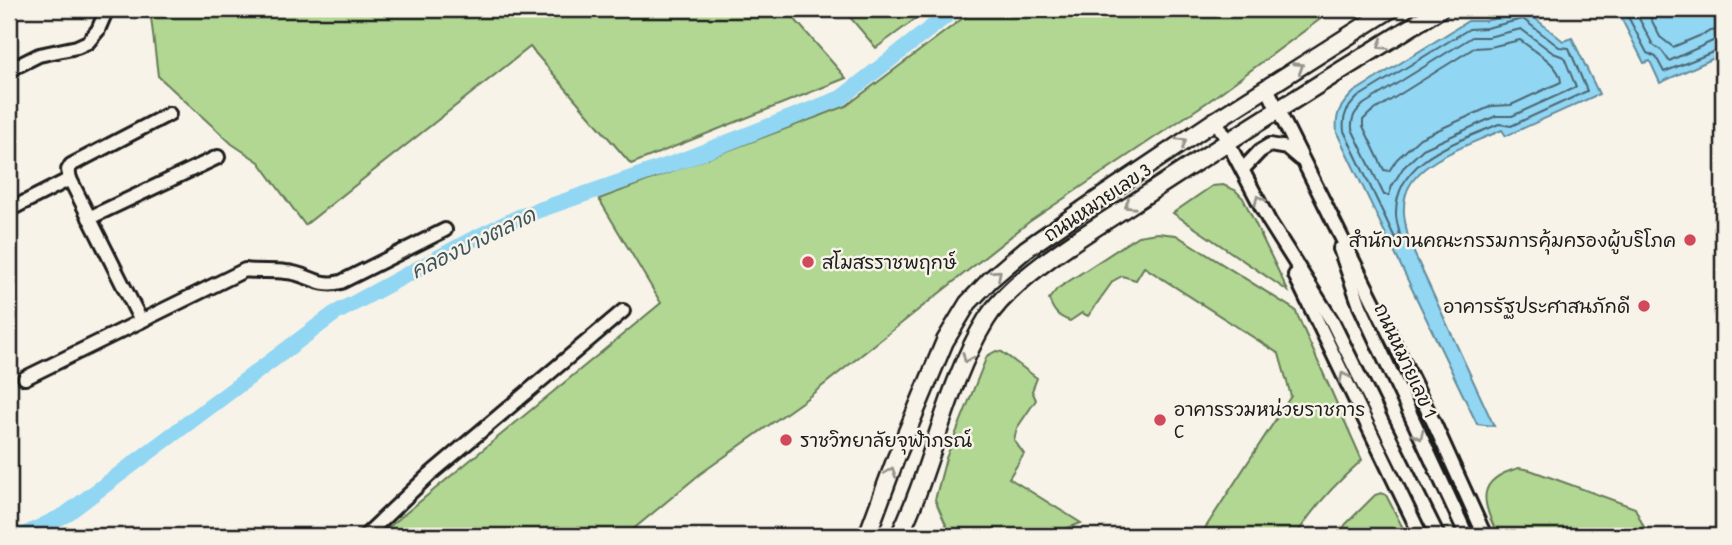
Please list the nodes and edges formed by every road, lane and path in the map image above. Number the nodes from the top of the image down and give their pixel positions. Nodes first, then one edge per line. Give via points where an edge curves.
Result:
1 (107, 9) edge
2 (1391, 9) edge
3 (1440, 9) edge
4 (9, 69) edge
5 (1267, 88) junction
6 (1279, 109) junction
7 (169, 114) dead end
8 (1216, 120) junction
9 (1227, 141) junction
10 (218, 157) dead end
11 (1307, 167) junction
12 (1243, 169) junction
13 (70, 180) junction
14 (1321, 195) junction
15 (9, 209) edge
16 (89, 218) junction
17 (1269, 221) junction
18 (445, 230) dead end
19 (622, 311) dead end
20 (141, 321) junction
21 (25, 379) dead end
22 (365, 536) edge
23 (867, 536) edge
24 (899, 536) edge
25 (1421, 536) edge
26 (1438, 536) edge
27 (1467, 536) edge
28 (1485, 536) edge

1 - 4 street via 88,42 39,55
5 -> 2 street, ถนนหมายเลข 3
3 -> 6 street, ถนนหมายเลข 3
5 - 6 street, ถนนหมายเลข 1
5 - 8 street, ถนนหมายเลข 3
6 - 9 street, ถนนหมายเลข 3
6 - 11 street, ถนนหมายเลข 1
7 - 13 street via 71,165
8 - 9 street
23 -> 8 street, ถนนหมายเลข 3 via 945,341 968,303 1026,249
9 - 12 street
9 -> 24 street, ถนนหมายเลข 3 via 1043,264 987,318 967,357
10 - 16 street
11 - 12 street via 1276,144 1264,147
11 - 14 street, ถนนหมายเลข 1
17 -> 12 street
13 - 15 street
13 - 16 street
14 -> 27 street, ถนนหมายเลข 1 via 1360,306
14 - 28 street, ถนนหมายเลข 1
16 - 20 street
25 -> 17 street
17 - 26 street via 1332,321
18 - 20 street via 341,282 329,285 285,271 245,270
19 - 22 street via 428,476
20 - 21 street

